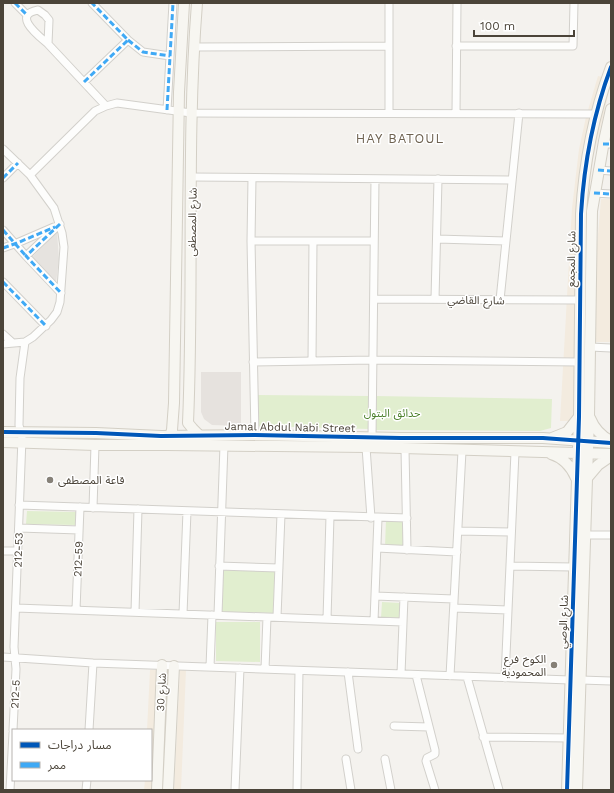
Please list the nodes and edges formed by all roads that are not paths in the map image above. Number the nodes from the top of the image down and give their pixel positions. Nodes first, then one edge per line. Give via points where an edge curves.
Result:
1 (92, 3) edge
2 (173, 3) edge
3 (184, 3) edge
4 (197, 3) edge
5 (389, 3) edge
6 (457, 3) edge
7 (574, 3) edge
8 (20, 5) edge
9 (27, 15) junction
10 (128, 40) junction
11 (48, 44) junction
12 (389, 46) junction
13 (456, 46) junction
14 (194, 47) junction
15 (170, 56) junction
16 (611, 67) edge
17 (84, 82) junction
18 (106, 106) junction
19 (611, 109) edge
20 (167, 110) junction
21 (180, 111) junction
22 (389, 112) junction
23 (191, 113) junction
24 (456, 113) junction
25 (519, 113) junction
26 (596, 114) junction
27 (607, 144) edge
28 (3, 149) edge
29 (18, 163) junction
30 (598, 170) junction
31 (611, 171) edge
32 (30, 175) junction
33 (192, 177) junction
34 (3, 178) edge
35 (252, 178) junction
36 (375, 179) junction
37 (438, 179) junction
38 (512, 180) junction
39 (611, 194) edge
40 (594, 198) junction
41 (582, 200) junction
42 (580, 221) junction
43 (592, 221) junction
44 (60, 224) junction
45 (3, 230) edge
46 (437, 239) junction
47 (374, 240) junction
48 (251, 241) junction
49 (313, 241) junction
50 (506, 241) junction
51 (15, 244) junction
52 (3, 248) edge
53 (26, 256) junction
54 (3, 282) edge
55 (61, 293) junction
56 (374, 299) junction
57 (435, 299) junction
58 (500, 300) junction
59 (579, 300) junction
60 (579, 312) junction
61 (590, 324) junction
62 (46, 326) junction
63 (3, 334) edge
64 (25, 342) junction
65 (13, 343) junction
66 (3, 344) edge
67 (590, 347) junction
68 (611, 348) edge
69 (373, 360) junction
70 (312, 361) junction
71 (253, 362) junction
72 (579, 362) junction
73 (578, 420) junction
74 (589, 420) junction
75 (3, 432) edge
76 (21, 432) junction
77 (255, 435) junction
78 (200, 436) junction
79 (372, 438) junction
80 (550, 439) junction
81 (168, 440) junction
82 (3, 442) edge
83 (220, 442) junction
84 (21, 443) junction
85 (95, 445) junction
86 (366, 447) junction
87 (582, 448) junction
88 (609, 448) edge
89 (405, 449) junction
90 (462, 451) junction
91 (515, 452) junction
92 (551, 453) junction
93 (580, 476) junction
94 (19, 505) junction
95 (80, 507) junction
96 (93, 508) junction
97 (138, 509) junction
98 (187, 511) junction
99 (221, 512) junction
100 (281, 514) junction
101 (330, 516) junction
102 (374, 518) junction
103 (407, 518) junction
104 (19, 528) junction
105 (79, 530) junction
106 (458, 531) junction
107 (511, 532) junction
108 (585, 535) junction
109 (611, 535) edge
110 (377, 548) junction
111 (408, 550) junction
112 (3, 551) edge
113 (18, 551) junction
114 (457, 552) junction
115 (219, 566) junction
116 (510, 566) junction
117 (574, 567) junction
118 (279, 568) junction
119 (375, 596) junction
120 (404, 597) junction
121 (454, 600) junction
122 (16, 608) junction
123 (454, 608) junction
124 (76, 610) junction
125 (508, 610) junction
126 (135, 612) junction
127 (183, 614) junction
128 (215, 615) junction
129 (267, 617) junction
130 (277, 617) junction
131 (327, 619) junction
132 (374, 621) junction
133 (403, 622) junction
134 (3, 657) edge
135 (16, 657) junction
136 (93, 663) junction
137 (210, 667) junction
138 (240, 668) junction
139 (265, 669) junction
140 (162, 670) junction
141 (173, 671) junction
142 (299, 671) junction
143 (348, 672) junction
144 (401, 674) junction
145 (416, 675) junction
146 (450, 676) junction
147 (467, 677) junction
148 (505, 678) junction
149 (570, 680) junction
150 (581, 680) junction
151 (611, 681) edge
152 (574, 717) junction
153 (394, 726) dead end
154 (430, 727) junction
155 (13, 729) edge
156 (90, 729) edge
157 (572, 736) junction
158 (483, 737) junction
159 (358, 749) dead end
160 (12, 751) edge
161 (346, 759) dead end
162 (385, 759) dead end
163 (10, 790) edge
164 (157, 790) edge
165 (168, 790) edge
166 (235, 790) edge
167 (298, 790) edge
168 (351, 790) edge
169 (391, 790) edge
170 (434, 790) edge
171 (499, 790) edge
172 (567, 790) edge
173 (577, 790) edge

1 - 10 street
2 - 15 street
3 - 21 street, شارع المصطفى
4 - 14 street, شارع المصطفى
5 - 12 street
6 - 13 street
7 - 13 street via 573,46
8 - 9 street
9 - 11 street via 29,26
9 - 11 street via 38,10 49,20
10 - 15 street via 143,52
10 - 17 street
11 - 17 street
12 - 14 street
12 - 22 street
13 - 24 street
14 - 23 street, شارع المصطفى
15 - 20 street
16 - 26 street, شارع المجمع
17 - 18 street
18 - 20 street via 117,103
18 - 32 street via 95,111
19 - 27 street, شارع المجمع
20 - 21 street
21 - 23 street
21 - 81 street, شارع المصطفى via 174,403 172,430
22 - 23 street
22 - 24 street
23 - 33 street, شارع المصطفى
24 - 25 street
25 - 26 street
25 - 38 street
26 - 41 street, شارع المجمع
27 - 30 street, شارع المجمع
28 - 29 street
29 - 32 street
29 - 34 street
30 - 31 street
30 - 40 street, شارع المجمع
32 - 44 street via 54,208
33 - 35 street
33 - 78 street, شارع المصطفى via 188,423
35 - 36 street
35 - 48 street
36 - 37 street
36 - 47 street
37 - 38 street
37 - 46 street
38 - 50 street
39 - 40 street
40 - 41 street via 589,206 583,205
40 - 43 street, شارع المجمع
41 - 42 street, شارع المجمع
42 - 43 street via 587,215
42 - 59 street, شارع المجمع
43 - 61 street, شارع المجمع
44 - 51 street
44 - 53 street
44 - 55 street via 64,247
45 - 51 street
46 - 50 street
46 - 57 street
47 - 49 street
47 - 56 street
48 - 49 street
48 - 71 street
49 - 70 street
50 - 58 street
51 - 52 street
51 - 53 street
53 - 55 street
54 - 62 street
55 - 62 street via 57,312
56 - 57 street, شارع القاضي
56 - 69 street
57 - 58 street, شارع القاضي
58 - 59 street, شارع القاضي
59 - 60 street, شارع المجمع
60 - 61 street via 584,335 588,333
60 - 72 street, شارع المجمع
61 - 67 street, شارع المجمع
62 - 64 street
63 - 65 street
64 - 65 street
64 - 76 street, 212-53 via 20,378
65 - 66 street
67 - 68 street
67 - 74 street, شارع المجمع
69 - 70 street
69 - 72 street
69 - 79 street
70 - 71 street
71 - 77 street
72 - 73 street, شارع المجمع
73 - 74 street via 584,424
73 - 80 street via 567,432
73 - 87 street, شارع المجمع
74 - 87 street, شارع المجمع
74 - 88 street via 604,437
75 - 76 street, Jamal Abdul Nabi Street
76 - 81 street, Jamal Abdul Nabi Street via 96,433
76 - 84 street, 212-53
77 - 79 street, Jamal Abdul Nabi Street
77 - 83 street, Jamal Abdul Nabi Street
78 - 81 street, Jamal Abdul Nabi Street
78 - 83 street, Jamal Abdul Nabi Street
79 - 80 street, Jamal Abdul Nabi Street
80 - 87 street, Jamal Abdul Nabi Street
80 - 92 street via 556,446 555,451
81 - 83 street, Jamal Abdul Nabi Street
81 - 85 street, Jamal Abdul Nabi Street
82 - 84 street, Jamal Abdul Nabi Street
83 - 86 street, Jamal Abdul Nabi Street
83 - 99 street
84 - 85 street, Jamal Abdul Nabi Street
84 - 94 street, 212-53
85 - 96 street
86 - 89 street, Jamal Abdul Nabi Street
86 - 102 street
87 - 88 street
87 - 92 street, Jamal Abdul Nabi Street
87 - 93 street, شارع الوصي
87 - 93 street, شارع الوصي
88 - 93 street via 594,468
89 - 90 street, Jamal Abdul Nabi Street
89 - 103 street
90 - 91 street, Jamal Abdul Nabi Street
90 - 106 street
91 - 92 street, Jamal Abdul Nabi Street
91 - 107 street
92 - 93 street via 565,461
93 - 108 street, شارع الوصي
93 - 117 street, شارع الوصي
94 - 95 street
94 - 104 street, 212-53
95 - 96 street
95 - 105 street, 212-59
96 - 97 street
97 - 98 street
97 - 126 street
98 - 99 street
98 - 127 street
99 - 100 street
99 - 115 street
100 - 101 street
100 - 118 street
101 - 102 street
101 - 131 street
102 - 103 street
102 - 110 street
103 - 111 street
104 - 105 street
104 - 113 street, 212-53
105 - 124 street, 212-59
106 - 107 street
106 - 114 street
107 - 116 street
108 - 109 street
108 - 150 street, شارع الوصي
110 - 111 street
110 - 119 street
111 - 114 street
112 - 113 street
113 - 122 street, 212-53
114 - 121 street
115 - 118 street
115 - 128 street
116 - 117 street
116 - 125 street
117 - 149 street, شارع الوصي
118 - 130 street
119 - 120 street
119 - 132 street
120 - 121 street
120 - 133 street
121 - 123 street
122 - 124 street
122 - 135 street, 212-53
123 - 125 street
123 - 146 street
124 - 126 street
125 - 148 street
126 - 127 street
127 - 128 street
128 - 129 street
128 - 137 street
129 - 130 street
129 - 139 street
130 - 131 street
131 - 132 street
132 - 133 street
133 - 144 street
134 - 135 street
135 - 136 street
135 - 155 street, 212-5
136 - 140 street
136 - 156 street
137 - 138 street
137 - 141 street
138 - 139 street
138 - 166 street
139 - 142 street
140 - 141 street
140 - 164 street, شارع 30
141 - 165 street, شارع 30
142 - 143 street
142 - 167 street
143 - 144 street
143 - 159 street
144 - 145 street
145 - 146 street
145 - 154 street
146 - 147 street
147 - 148 street
147 - 158 street
148 - 149 street
149 - 152 street, شارع الوصي
150 - 151 street
150 - 152 street, شارع الوصي
152 - 157 street, شارع الوصي
153 - 154 street
154 - 170 street via 435,750 426,761
157 - 158 street
157 - 172 street, شارع الوصي
157 - 173 street, شارع الوصي
158 - 171 street
160 - 163 street, 212-5
161 - 168 street
162 - 169 street

